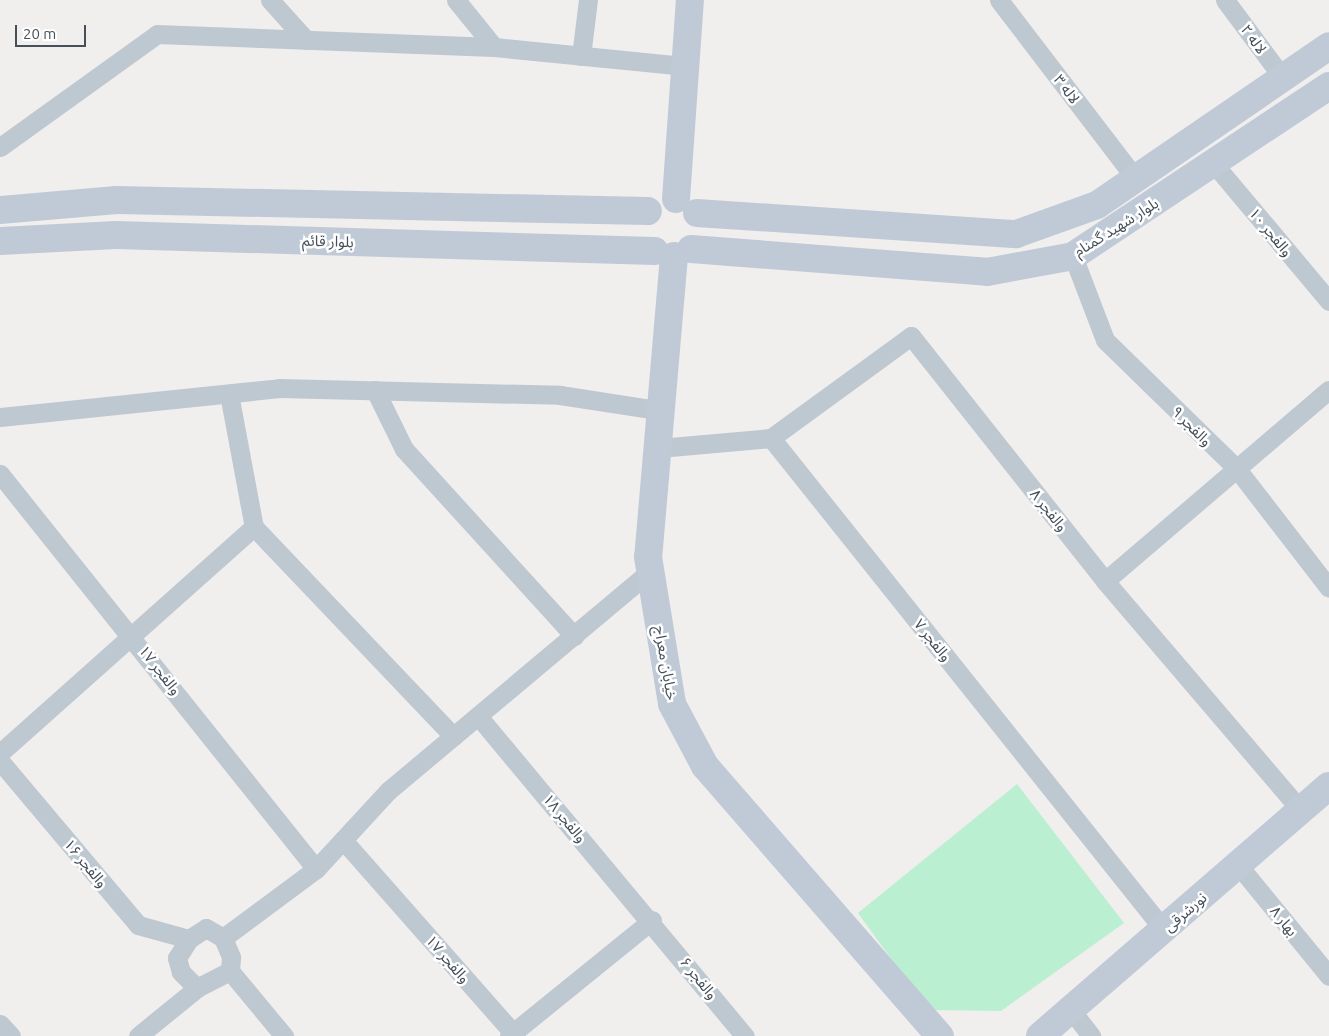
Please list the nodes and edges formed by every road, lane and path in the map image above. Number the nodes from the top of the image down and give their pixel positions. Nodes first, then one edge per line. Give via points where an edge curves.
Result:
1 (270, 0) edge
2 (456, 0) edge
3 (588, 0) edge
4 (690, 0) edge
5 (999, 0) edge
6 (1225, 0) edge
7 (306, 40) junction
8 (1329, 46) edge
9 (494, 47) junction
10 (581, 56) junction
11 (686, 66) junction
12 (1283, 78) junction
13 (1329, 86) edge
14 (0, 147) edge
15 (1214, 164) junction
16 (1136, 179) junction
17 (687, 206) junction
18 (0, 210) edge
19 (648, 211) junction
20 (0, 241) edge
21 (673, 252) junction
22 (1073, 256) junction
23 (1329, 301) edge
24 (375, 390) junction
25 (1329, 390) edge
26 (229, 394) junction
27 (663, 411) junction
28 (0, 417) edge
29 (772, 438) junction
30 (659, 448) junction
31 (1236, 469) junction
32 (0, 474) edge
33 (254, 527) junction
34 (650, 571) junction
35 (1106, 581) junction
36 (1329, 588) edge
37 (132, 635) junction
38 (574, 636) junction
39 (478, 716) junction
40 (453, 736) junction
41 (0, 753) edge
42 (0, 761) edge
43 (1329, 786) edge
44 (1302, 812) junction
45 (343, 840) junction
46 (1239, 866) junction
47 (316, 869) junction
48 (652, 920) junction
49 (1164, 930) junction
50 (223, 938) junction
51 (188, 940) junction
52 (230, 971) junction
53 (1329, 976) edge
54 (196, 988) junction
55 (1071, 1010) junction
56 (0, 1024) edge
57 (513, 1035) edge
58 (11, 1036) edge
59 (138, 1036) edge
60 (284, 1036) edge
61 (745, 1036) edge
62 (940, 1036) edge
63 (1040, 1036) edge
64 (1091, 1036) edge

1 - 7 street
2 - 9 street
3 - 10 street
4 - 11 main road
5 - 16 street, لاله ۳
6 - 12 street, لاله ۲
7 - 9 street
7 - 14 street via 157,34
8 - 12 main road, بلوار شهید گمنام
9 - 10 street
10 - 11 street
11 - 17 main road
12 - 16 main road, بلوار شهید گمنام
13 - 15 main road, بلوار شهید گمنام
15 - 22 main road, بلوار شهید گمنام
15 - 23 street, والفجر ۱۰
16 - 17 main road, بلوار شهید گمنام via 1097,205 1016,234
17 - 19 main road via 665,199
17 - 21 main road via 701,225
18 - 19 main road via 117,200
19 - 21 main road via 643,232
20 - 21 main road, بلوار قائم via 116,235
21 - 22 main road, بلوار شهید گمنام via 987,272
21 - 27 main road, خیابان معراج
22 - 31 street, والفجر ۹ via 1106,340
24 - 26 street via 279,388
24 - 27 street via 560,395
24 - 38 street via 404,449
25 - 31 street
26 - 28 street
26 - 33 street
27 - 30 main road, خیابان معراج
29 - 30 street
29 - 35 street, والفجر ۸ via 911,336
29 - 49 street, والفجر ۷
30 - 34 main road, خیابان معراج via 648,556
31 - 35 street
31 - 36 street, والفجر ۹
32 - 37 street, والفجر ۱۷
33 - 37 street
33 - 40 street
34 - 38 street
34 - 62 main road, خیابان معراج via 672,704 705,766
35 - 44 street, والفجر ۸
37 - 41 street
37 - 47 street, والفجر ۱۷
38 - 39 street
39 - 40 street
39 - 48 street, والفجر ۱۸
40 - 45 street via 388,791
42 - 51 street, والفجر ۱۶ via 138,926
43 - 44 main road, نورشرقی
44 - 46 main road, نورشرقی
45 - 47 street
45 - 57 street, والفجر ۱۷
46 - 49 main road, نورشرقی
46 - 53 street, بهار ۸
47 - 50 street
48 - 57 street
48 - 61 street, والفجر ۶
49 - 55 main road, نورشرقی
50 - 51 street via 206,928
50 - 52 street via 231,956
51 - 54 street via 177,958 181,972
52 - 54 street
52 - 60 street
54 - 59 street
55 - 63 main road, نورشرقی
55 - 64 street
56 - 58 street

